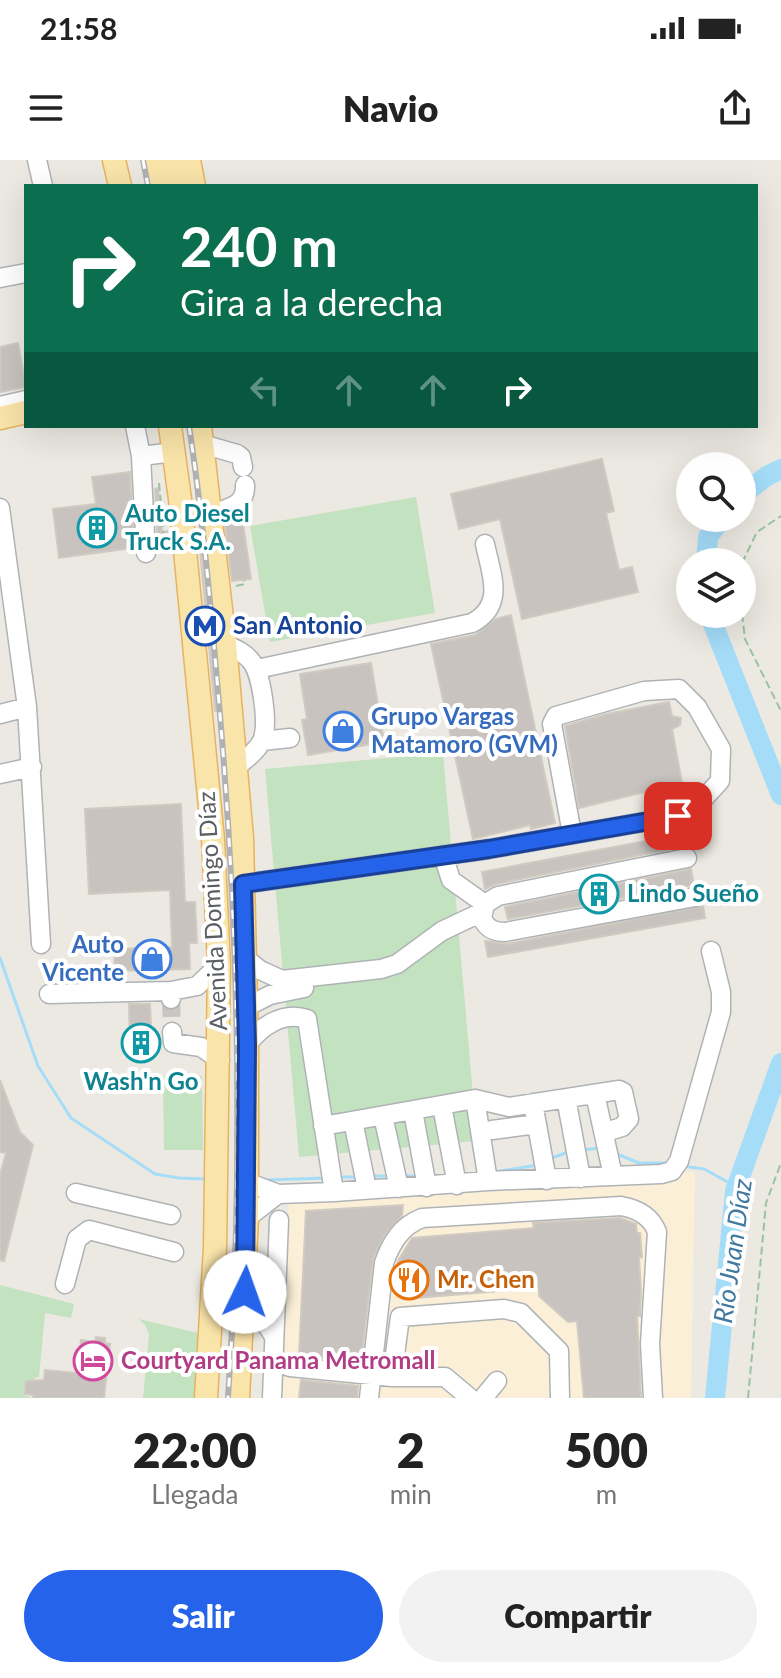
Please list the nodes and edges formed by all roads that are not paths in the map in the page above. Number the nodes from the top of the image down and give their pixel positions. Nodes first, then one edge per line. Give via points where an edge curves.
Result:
1 (37, 160) edge
2 (114, 160) edge
3 (126, 160) edge
4 (155, 160) edge
5 (162, 160) edge
6 (174, 160) edge
7 (189, 160) edge
8 (43, 184) edge
9 (120, 184) edge
10 (130, 184) edge
11 (162, 184) edge
12 (163, 184) edge
13 (178, 184) edge
14 (194, 184) edge
15 (24, 273) edge
16 (0, 278) edge
17 (24, 400) edge
18 (0, 406) edge
19 (24, 412) edge
20 (0, 418) edge
21 (24, 422) edge
22 (0, 428) edge
23 (135, 428) edge
24 (160, 428) edge
25 (170, 428) edge
26 (202, 433) edge
27 (166, 453) junction
28 (141, 456) junction
29 (180, 499) junction
30 (211, 514) junction
31 (1, 518) edge
32 (485, 544) dead end
33 (146, 553) dead end
34 (8, 618) edge
35 (225, 644) junction
36 (257, 669) junction
37 (27, 707) junction
38 (0, 714) edge
39 (290, 738) dead end
40 (262, 741) junction
41 (32, 767) junction
42 (235, 768) junction
43 (0, 774) edge
44 (572, 834) junction
45 (443, 855) junction
46 (687, 858) dead end
47 (243, 884) junction
48 (695, 897) dead end
49 (484, 913) junction
50 (41, 944) dead end
51 (711, 951) dead end
52 (245, 958) junction
53 (219, 965) junction
54 (49, 994) dead end
55 (246, 1007) junction
56 (274, 1020) junction
57 (172, 1032) dead end
58 (247, 1045) junction
59 (220, 1060) junction
60 (595, 1094) junction
61 (566, 1098) junction
62 (475, 1099) junction
63 (533, 1103) junction
64 (442, 1106) junction
65 (413, 1111) junction
66 (383, 1116) junction
67 (353, 1121) junction
68 (537, 1124) junction
69 (323, 1126) junction
70 (492, 1130) dead end
71 (605, 1132) junction
72 (613, 1176) junction
73 (581, 1178) junction
74 (547, 1180) junction
75 (488, 1181) junction
76 (247, 1182) junction
77 (457, 1185) junction
78 (427, 1187) junction
79 (399, 1188) junction
80 (367, 1189) junction
81 (334, 1192) junction
82 (76, 1193) dead end
83 (278, 1194) junction
84 (171, 1215) dead end
85 (247, 1218) junction
86 (279, 1220) dead end
87 (174, 1252) dead end
88 (247, 1260) junction
89 (65, 1284) dead end
90 (273, 1335) junction
91 (272, 1361) junction
92 (371, 1375) junction
93 (392, 1377) junction
94 (497, 1381) dead end
95 (557, 1392) edge
96 (239, 1395) edge
97 (206, 1397) edge
98 (272, 1398) edge
99 (369, 1398) edge
100 (470, 1398) edge
101 (483, 1398) edge
102 (653, 1398) edge

1 - 8 street
2 - 9 main road
3 - 10 main road
4 - 11 main road
5 - 12 main road
6 - 13 main road
7 - 14 main road
15 - 16 street
17 - 18 street
19 - 20 main road
21 - 22 street
23 - 28 street
24 - 27 main road
25 - 29 main road, Avenida Domingo Díaz
26 - 30 main road, Avenida Domingo Díaz
26 - 30 street via 241,457 244,476 245,493 237,504
27 - 28 street
27 - 29 main road
28 - 33 street
29 - 53 main road, Avenida Domingo Díaz via 213,839
30 - 35 main road, Avenida Domingo Díaz
31 - 34 street
32 - 36 street via 494,590 483,617
34 - 37 street
35 - 36 street via 244,653
35 - 42 main road, Avenida Domingo Díaz
36 - 40 street via 265,726
37 - 38 street
37 - 41 street
39 - 40 street
40 - 42 street
41 - 43 street
41 - 50 street
42 - 47 main road, Avenida Domingo Díaz
44 - 44 street via 678,816 696,807 720,781 721,749 697,707 679,689 644,691 556,716 552,724
44 - 45 street
45 - 47 street
45 - 49 street via 451,880
46 - 49 street via 498,896
47 - 52 main road, Avenida Domingo Díaz
48 - 49 street via 505,932 496,932
49 - 52 street via 442,931 397,964 381,969 282,980
49 - 55 street via 392,973 270,995
51 - 72 street via 721,1012 677,1166 667,1173
52 - 55 main road, Avenida Domingo Díaz
53 - 54 street via 197,986 171,995
53 - 59 main road, Avenida Domingo Díaz
55 - 56 street
55 - 58 main road, Avenida Domingo Díaz
56 - 58 street
56 - 69 street via 307,1019
57 - 59 street via 173,1043 201,1047
58 - 76 main road, Avenida Domingo Díaz
59 - 97 main road, Avenida Domingo Díaz
60 - 61 street
60 - 71 street
60 - 71 street via 619,1090 626,1101 626,1124
61 - 63 street
61 - 73 street
62 - 63 street via 509,1107
62 - 64 street
62 - 75 street
63 - 68 street
64 - 65 street
64 - 77 street
65 - 66 street
65 - 78 street
66 - 67 street
66 - 79 street
67 - 69 street
67 - 80 street
68 - 70 street
68 - 74 street
69 - 81 street
71 - 72 street
72 - 73 street
73 - 74 street
74 - 75 street
75 - 77 street
76 - 83 street
76 - 85 main road, Avenida Domingo Díaz
77 - 78 street
78 - 79 street
79 - 80 street
80 - 81 street
81 - 83 street
82 - 84 street
83 - 85 street
85 - 88 main road, Avenida Domingo Díaz
86 - 90 street
87 - 89 street via 89,1230 77,1239
88 - 90 street via 261,1316
88 - 96 main road, Avenida Domingo Díaz
90 - 91 street
91 - 92 street
91 - 98 street
92 - 93 street
92 - 99 street
92 - 102 street via 384,1263 390,1246 410,1223 621,1206 637,1209 657,1232 650,1344
93 - 95 street via 400,1317 504,1309 521,1313 559,1351
93 - 100 street via 445,1377
94 - 101 street

